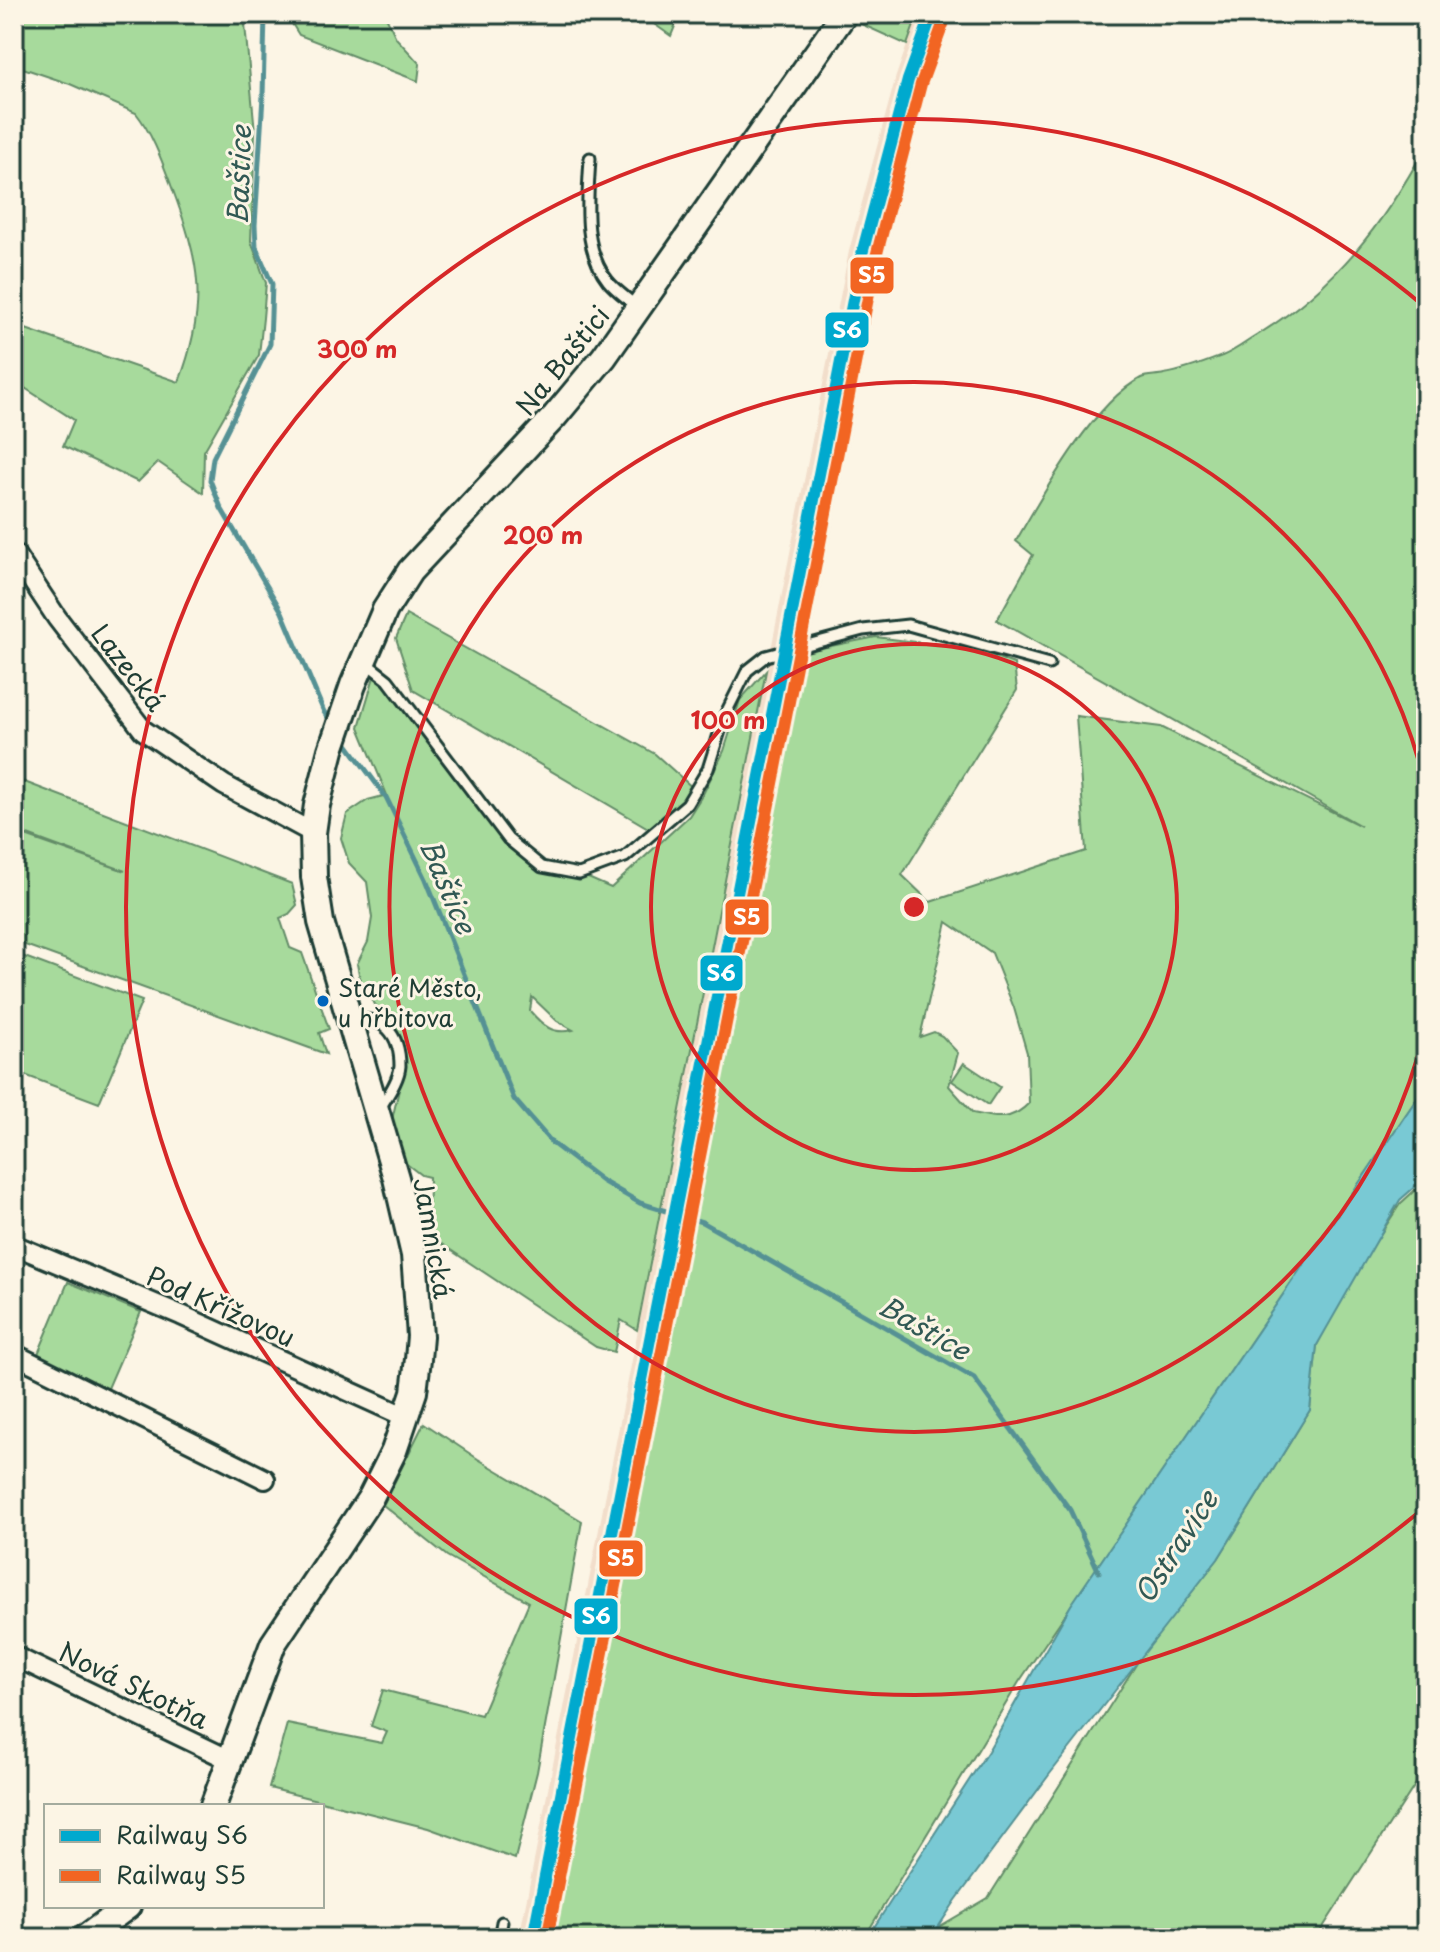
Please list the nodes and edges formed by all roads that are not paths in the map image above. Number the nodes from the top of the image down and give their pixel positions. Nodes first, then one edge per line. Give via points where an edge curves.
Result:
1 (844, 14) edge
2 (590, 158) dead end
3 (639, 308) junction
4 (14, 553) edge
5 (362, 660) junction
6 (1049, 664) dead end
7 (334, 741) joint
8 (313, 833) junction
9 (350, 1023) junction
10 (378, 1114) junction
11 (14, 1245) edge
12 (14, 1354) edge
13 (406, 1417) junction
14 (265, 1479) dead end
15 (14, 1656) edge
16 (232, 1761) junction
17 (214, 1804) edge
18 (125, 1908) edge
19 (502, 1922) dead end
20 (85, 1938) edge
21 (499, 1938) edge

1 - 3 main road, Na Baštici
2 - 3 lane via 591,250 608,281
3 - 5 main road, Na Baštici via 574,395 410,571
4 - 8 street, Lazecká via 143,730 224,785
5 - 6 lane via 388,680 508,839 542,867 579,874 625,857 687,804 708,769 725,715 747,671 766,656 863,630 908,625
5 - 7 main road, Na Baštici
7 - 8 main road, Jamnická
8 - 9 main road, Jamnická via 316,902
9 - 10 main road, Jamnická
9 - 10 lane via 378,1021 396,1041 400,1067
10 - 13 main road, Jamnická via 414,1255 419,1297 418,1359
11 - 13 street, Pod Křížovou
12 - 14 street
13 - 16 main road, Jamnická via 371,1497 273,1644
15 - 16 street, Nová Skotňa
16 - 17 main road, Jamnická
18 - 20 main road
19 - 21 lane

